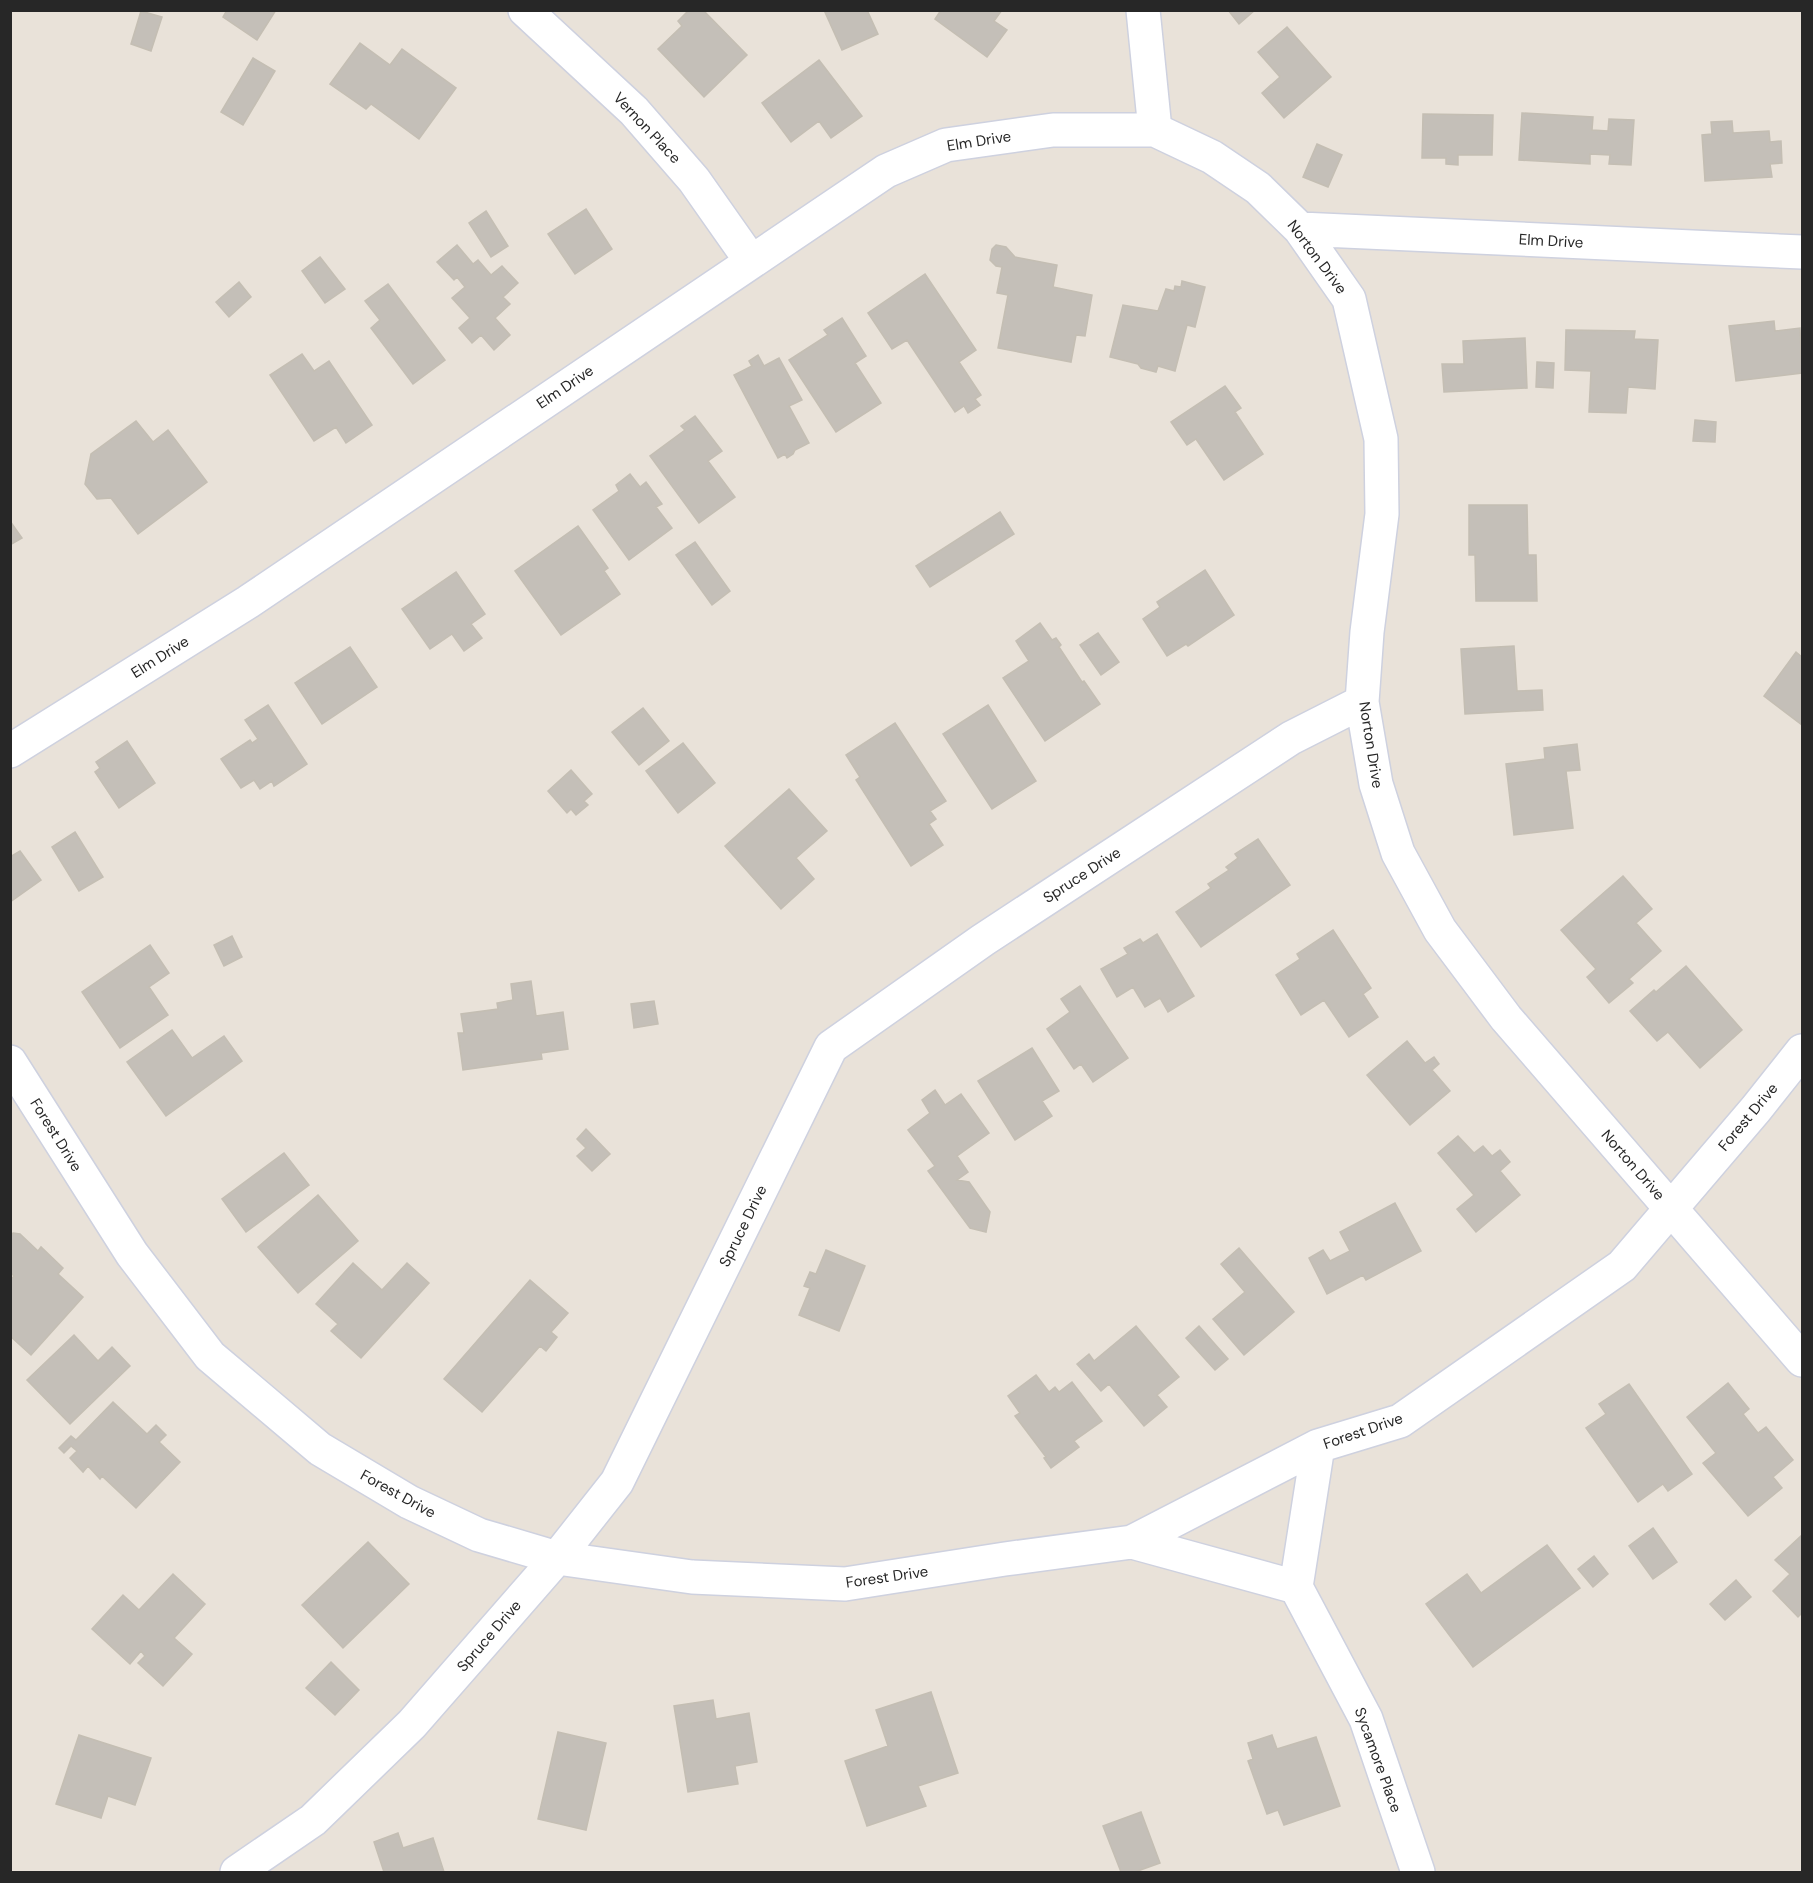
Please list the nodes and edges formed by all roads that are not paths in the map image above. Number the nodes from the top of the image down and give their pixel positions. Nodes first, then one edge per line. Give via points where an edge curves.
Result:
1 (525, 10) edge
2 (1143, 10) edge
3 (1155, 130) junction
4 (1300, 229) junction
5 (1803, 252) edge
6 (751, 261) junction
7 (1362, 702) junction
8 (10, 751) edge
9 (1803, 1051) edge
10 (10, 1062) edge
11 (1671, 1209) junction
12 (1803, 1360) edge
13 (1318, 1446) junction
14 (1132, 1542) junction
15 (557, 1558) junction
16 (1296, 1587) junction
17 (237, 1872) edge
18 (1418, 1872) edge

1 - 6 street, Vernon Place via 634,111 694,180
2 - 3 street
3 - 4 street, Norton Drive via 1212,157 1258,188
3 - 6 street, Elm Drive via 1053,130 946,145 886,171
4 - 5 street, Elm Drive
4 - 7 street, Norton Drive via 1349,299 1381,440 1382,514
6 - 8 street, Elm Drive via 248,602
7 - 11 street, Norton Drive via 1376,784 1398,853 1440,930 1506,1018
7 - 15 street, Spruce Drive via 1291,738 982,940 831,1047 617,1482
9 - 11 street, Forest Drive
10 - 15 street, Forest Drive via 132,1254 210,1356 320,1449 409,1502 479,1534
11 - 12 street, Norton Drive
11 - 13 street, Forest Drive via 1622,1266 1400,1421
13 - 14 street, Forest Drive
13 - 16 street
14 - 15 street, Forest Drive via 844,1584 692,1576
14 - 16 street
15 - 17 street, Spruce Drive via 412,1724 313,1820
16 - 18 street, Sycamore Place via 1366,1719

